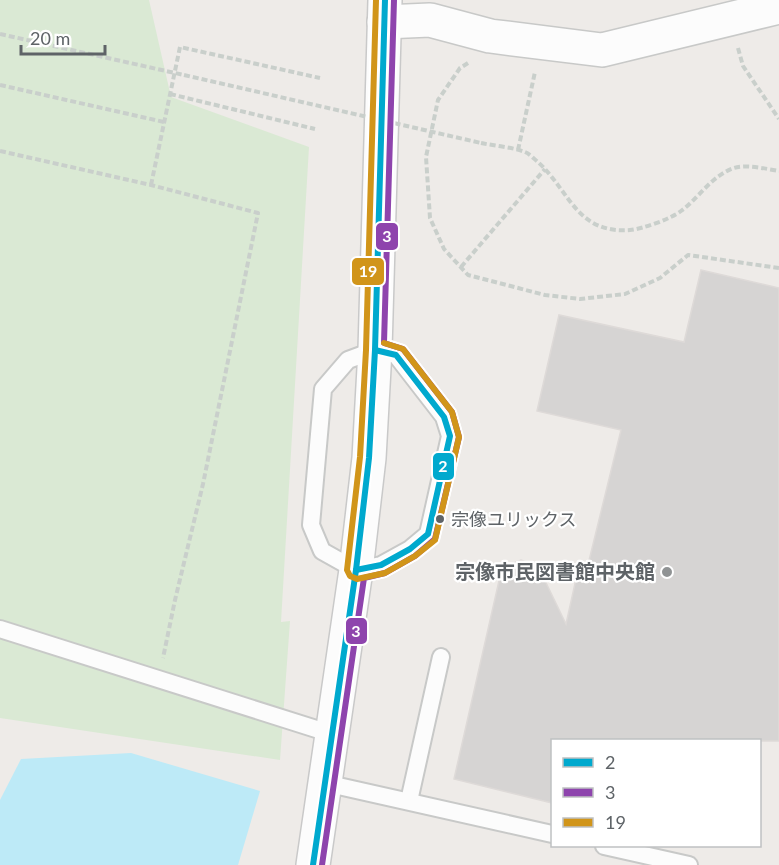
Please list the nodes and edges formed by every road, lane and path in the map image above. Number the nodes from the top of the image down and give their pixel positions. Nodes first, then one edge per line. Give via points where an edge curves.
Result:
1 (779, 7) edge
2 (385, 11) edge
3 (730, 19) junction
4 (0, 34) edge
5 (499, 38) junction
6 (541, 42) junction
7 (174, 73) junction
8 (320, 78) dead end
9 (0, 85) edge
10 (170, 94) junction
11 (779, 119) edge
12 (164, 122) junction
13 (315, 129) dead end
14 (518, 150) junction
15 (0, 151) edge
16 (545, 169) junction
17 (779, 171) edge
18 (151, 184) junction
19 (461, 267) junction
20 (779, 268) edge
21 (375, 350) junction
22 (356, 570) junction
23 (0, 629) edge
24 (441, 657) dead end
25 (159, 679) junction
26 (332, 734) junction
27 (325, 783) junction
28 (409, 801) junction
29 (551, 834) edge
30 (608, 847) edge
31 (313, 865) edge
32 (689, 865) edge

1 - 3 street
2 - 5 street
2 - 21 street
3 - 6 street via 602,50
3 - 11 path via 743,66
4 - 7 path
5 - 6 street
5 - 19 path via 460,68 438,100 426,157 430,218 444,249
6 - 14 path
7 - 8 path via 180,47
7 - 10 path
7 - 14 path, bridge
9 - 12 path
10 - 12 path
10 - 13 path
12 - 18 path
14 - 16 path via 527,152
15 - 18 path
16 - 17 path via 585,218 608,229 631,230 681,212 715,179 735,168
16 - 19 path
18 - 25 path via 258,213
19 - 20 path via 468,275 545,295 580,299 625,294 660,278 688,255
21 - 22 street via 369,458
21 - 22 lane via 348,360 323,388 311,525 322,551
21 - 22 lane via 396,356 444,417 450,436 428,534 381,565
22 - 26 street
23 - 25 lane
24 - 28 lane
25 - 26 lane
26 - 27 street
27 - 28 lane
27 - 31 street
28 - 29 lane
30 - 32 lane

